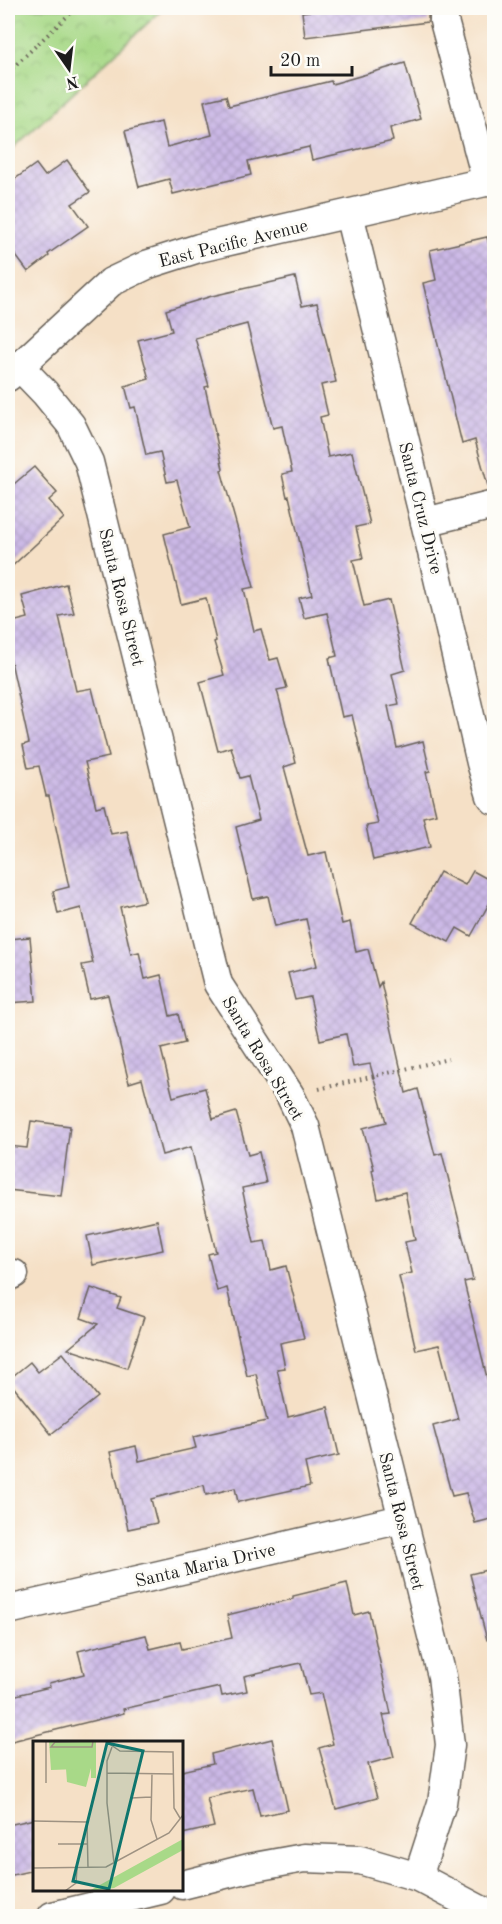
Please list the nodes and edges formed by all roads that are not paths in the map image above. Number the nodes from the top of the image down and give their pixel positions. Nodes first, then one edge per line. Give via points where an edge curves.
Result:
1 (444, 8) edge
2 (491, 181) edge
3 (349, 214) junction
4 (13, 372) edge
5 (495, 506) edge
6 (425, 522) junction
7 (495, 800) edge
8 (402, 1519) junction
9 (8, 1610) edge
10 (418, 1877) junction
11 (183, 1884) edge
12 (157, 1891) edge
13 (52, 1917) edge
14 (492, 1917) edge

1 - 2 street via 444,21
2 - 3 street, East Pacific Avenue
3 - 4 street, East Pacific Avenue via 199,248 149,264 111,282
3 - 6 street, Santa Cruz Drive
4 - 8 street, Santa Rosa Street via 45,393 71,425 89,462 218,984 290,1095 304,1126
5 - 6 street
6 - 7 street, Santa Cruz Drive via 481,763
8 - 9 street, Santa Maria Drive
8 - 10 street, Santa Rosa Street via 442,1676 450,1745 442,1803
10 - 11 street via 360,1860 304,1858
10 - 14 street
12 - 13 street

